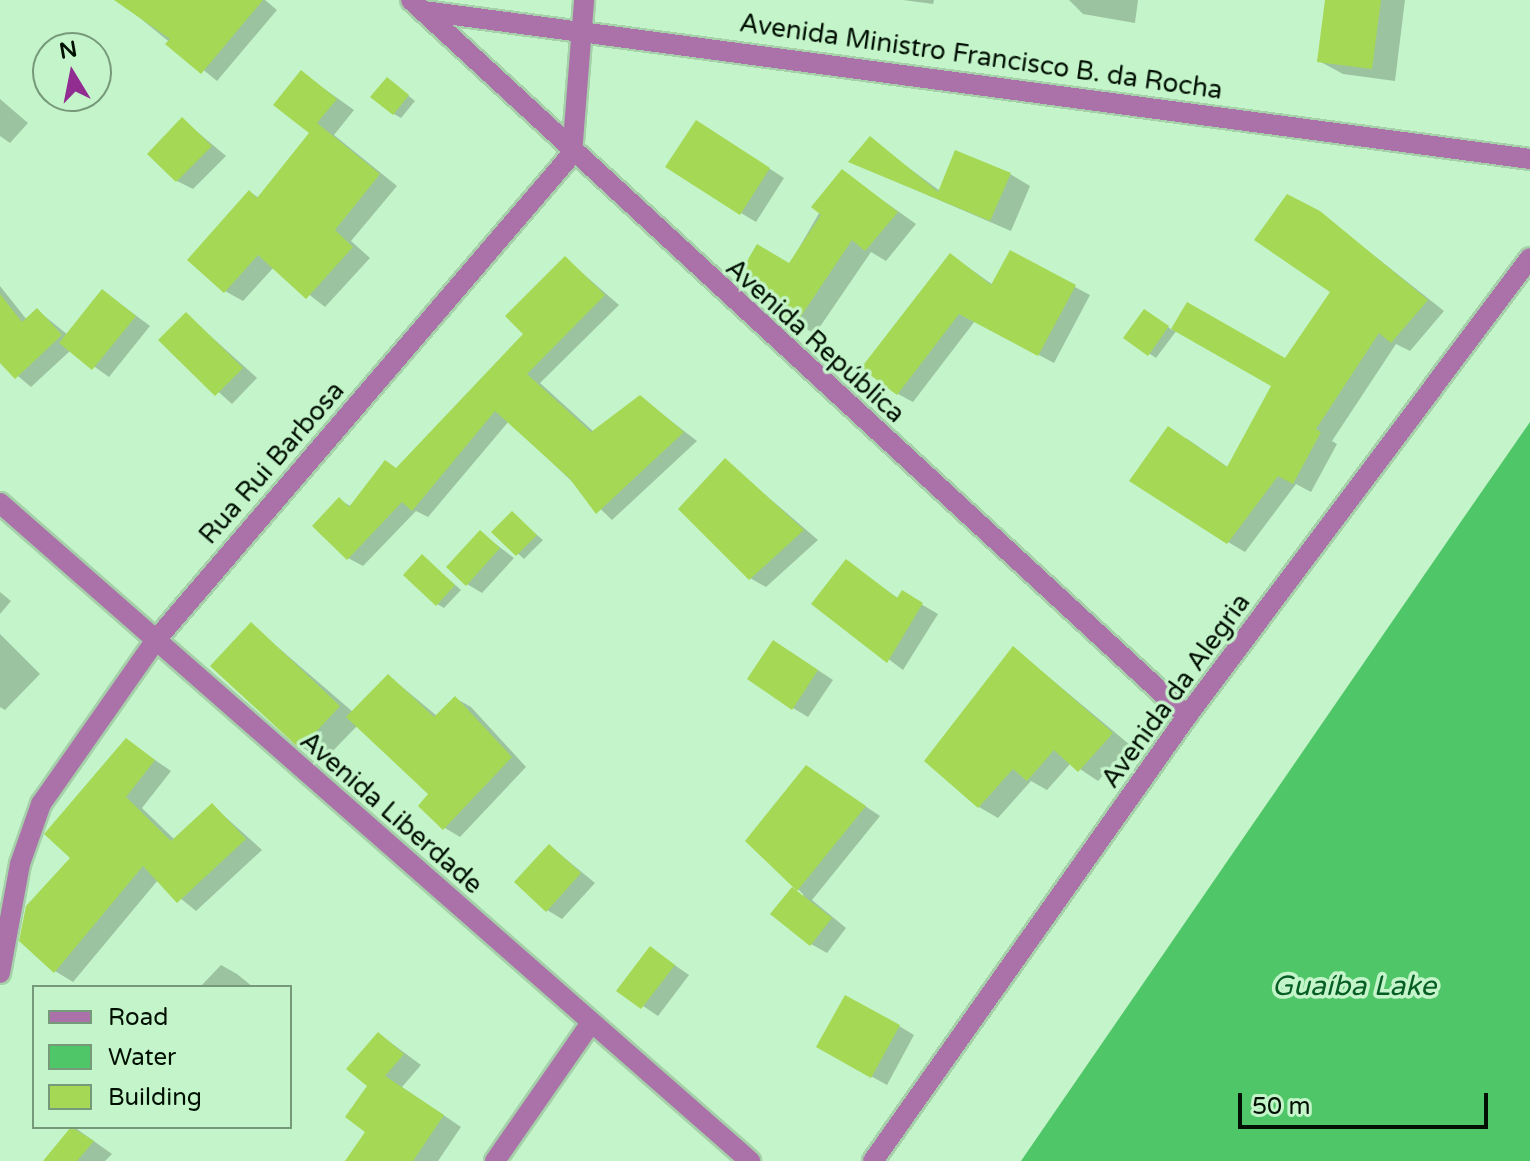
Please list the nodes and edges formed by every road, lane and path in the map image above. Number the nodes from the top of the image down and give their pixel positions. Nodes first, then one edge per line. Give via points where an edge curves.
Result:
1 (584, 0) edge
2 (418, 6) edge
3 (580, 28) junction
4 (572, 154) junction
5 (1530, 159) edge
6 (1530, 258) edge
7 (0, 503) edge
8 (155, 641) junction
9 (1187, 716) junction
10 (0, 973) edge
11 (591, 1023) junction
12 (495, 1161) edge
13 (750, 1161) edge
14 (873, 1161) edge

1 - 3 street
2 - 3 street, Avenida Ministro Francisco B. da Rocha
2 - 4 street, Avenida República
3 - 4 street
3 - 5 street, Avenida Ministro Francisco B. da Rocha
4 - 8 street, Rua Rui Barbosa
4 - 9 street, Avenida República
6 - 9 street, Avenida da Alegria
7 - 8 street, Avenida Liberdade
8 - 10 street, Rua Rui Barbosa via 41,804 20,864
8 - 11 street, Avenida Liberdade
9 - 14 street, Avenida da Alegria
11 - 12 street
11 - 13 street, Avenida Liberdade

